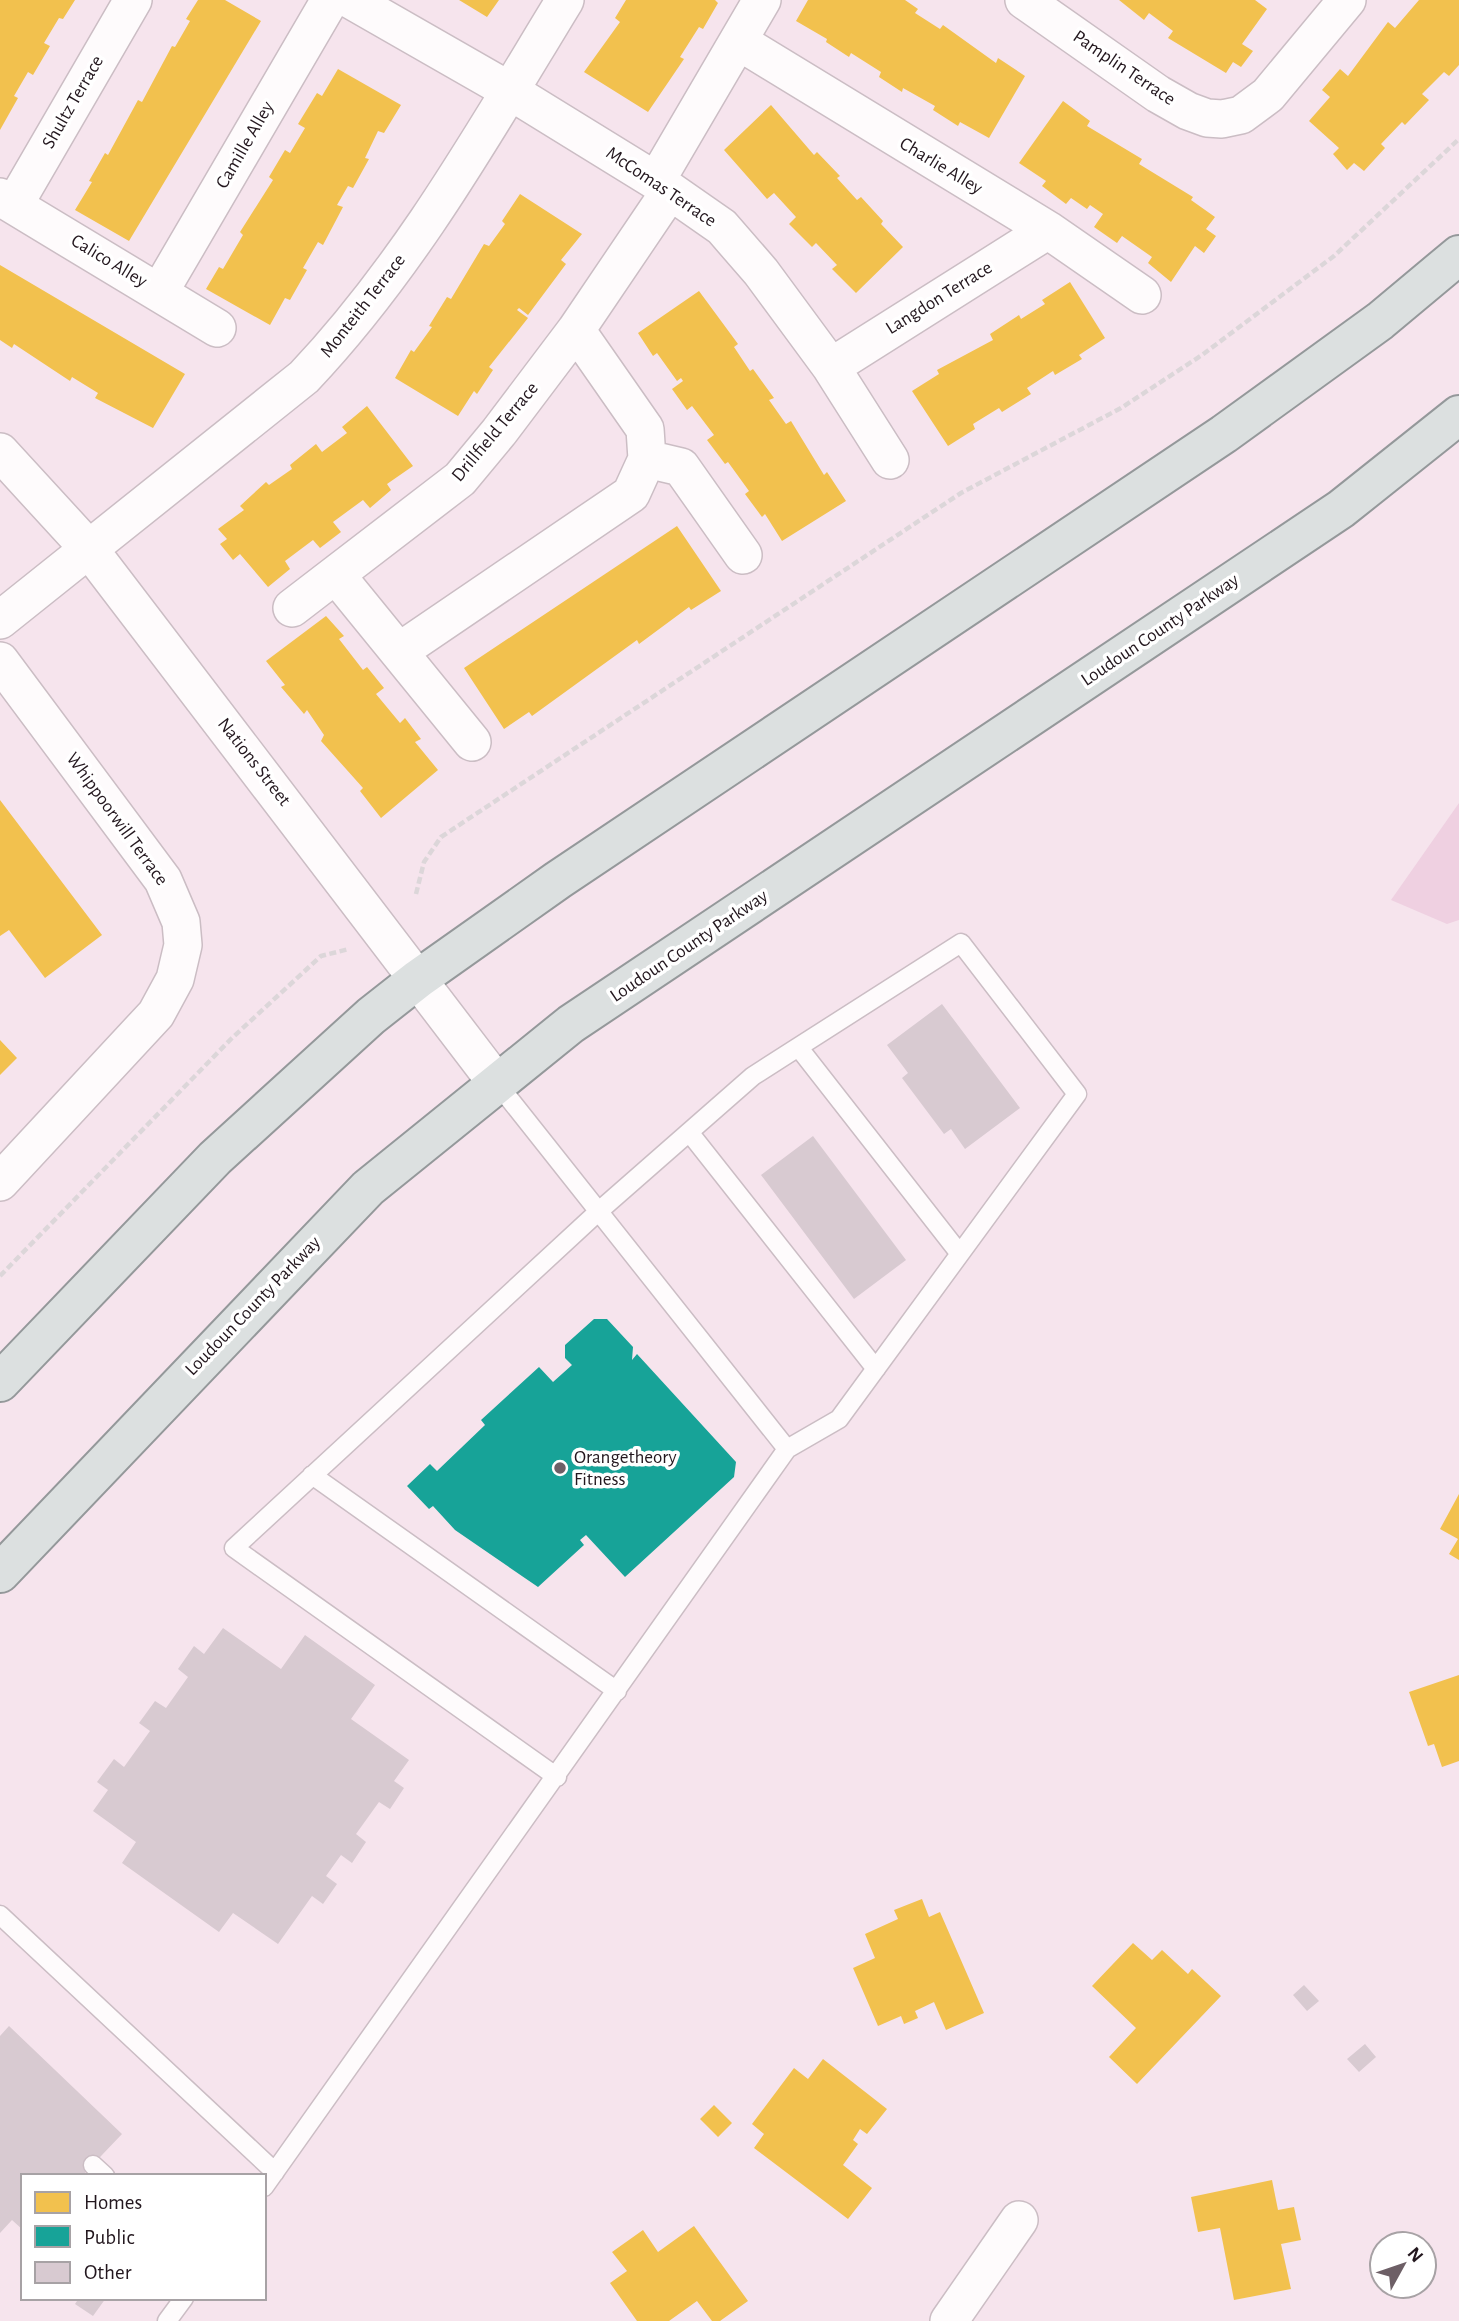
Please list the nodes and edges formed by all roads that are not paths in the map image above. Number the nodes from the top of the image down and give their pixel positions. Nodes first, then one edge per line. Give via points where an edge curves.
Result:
1 (132, 0) edge
2 (565, 0) edge
3 (762, 0) edge
4 (1024, 0) edge
5 (353, 2) edge
6 (1340, 2) edge
7 (738, 41) junction
8 (510, 91) junction
9 (663, 186) junction
10 (7, 201) edge
11 (1048, 230) junction
12 (1459, 255) edge
13 (160, 291) junction
14 (1142, 295) dead end
15 (217, 328) dead end
16 (576, 330) junction
17 (831, 367) junction
18 (1459, 415) edge
19 (0, 452) edge
20 (647, 459) junction
21 (890, 460) dead end
22 (89, 548) junction
23 (743, 555) dead end
24 (336, 575) junction
25 (292, 608) dead end
26 (0, 620) edge
27 (400, 651) junction
28 (0, 661) edge
29 (472, 742) dead end
30 (418, 979) junction
31 (799, 1048) junction
32 (496, 1082) junction
33 (689, 1132) junction
34 (0, 1182) edge
35 (599, 1210) junction
36 (960, 1255) junction
37 (876, 1369) junction
38 (0, 1382) edge
39 (788, 1449) junction
40 (312, 1475) junction
41 (0, 1573) edge
42 (618, 1691) junction
43 (557, 1777) junction
44 (0, 1915) edge
45 (264, 2174) edge
46 (269, 2179) edge
47 (1019, 2220) dead end
48 (183, 2300) edge
49 (167, 2321) edge
50 (949, 2321) edge

1 - 10 street, Shultz Terrace
2 - 8 street, Monteith Terrace
3 - 7 street
4 - 6 street, Pamplin Terrace via 1158,94 1188,111 1222,119 1241,115 1268,95
5 - 8 street, McComas Terrace
5 - 13 street, Camille Alley
7 - 9 street
7 - 11 street, Charlie Alley
8 - 9 street, McComas Terrace
8 - 22 street, Monteith Terrace via 383,286 325,355 304,377
9 - 16 street, Drillfield Terrace
9 - 17 street, McComas Terrace via 722,227 739,245
10 - 13 street, Calico Alley
11 - 14 street, Charlie Alley
11 - 17 street, Langdon Terrace
12 - 30 main road via 1380,321 1224,434 558,880
13 - 15 street, Calico Alley
16 - 20 street via 645,429
16 - 24 street, Drillfield Terrace via 460,479
17 - 21 street, McComas Terrace
18 - 32 main road, Loudoun County Parkway via 1341,509 571,1024
19 - 22 street, Nations Street
20 - 23 street via 681,467
20 - 27 street via 631,494
22 - 26 street, Monteith Terrace
22 - 30 street, Nations Street
24 - 25 street, Drillfield Terrace
24 - 27 street
27 - 29 street
28 - 34 street, Whippoorwill Terrace via 163,880 181,922 183,944 175,979 156,1014
30 - 32 street, Nations Street
30 - 38 main road via 215,1158
31 - 33 lane via 753,1076
31 - 36 lane
31 - 36 lane via 961,943 1077,1094
32 - 35 lane
32 - 41 main road, Loudoun County Parkway via 368,1188
33 - 35 lane
33 - 37 lane
35 - 39 lane
35 - 40 lane
36 - 37 lane
37 - 39 lane via 839,1419
39 - 42 lane
40 - 42 lane
40 - 43 lane via 234,1548
42 - 43 lane
43 - 46 lane
44 - 45 lane
47 - 50 street
48 - 49 lane

